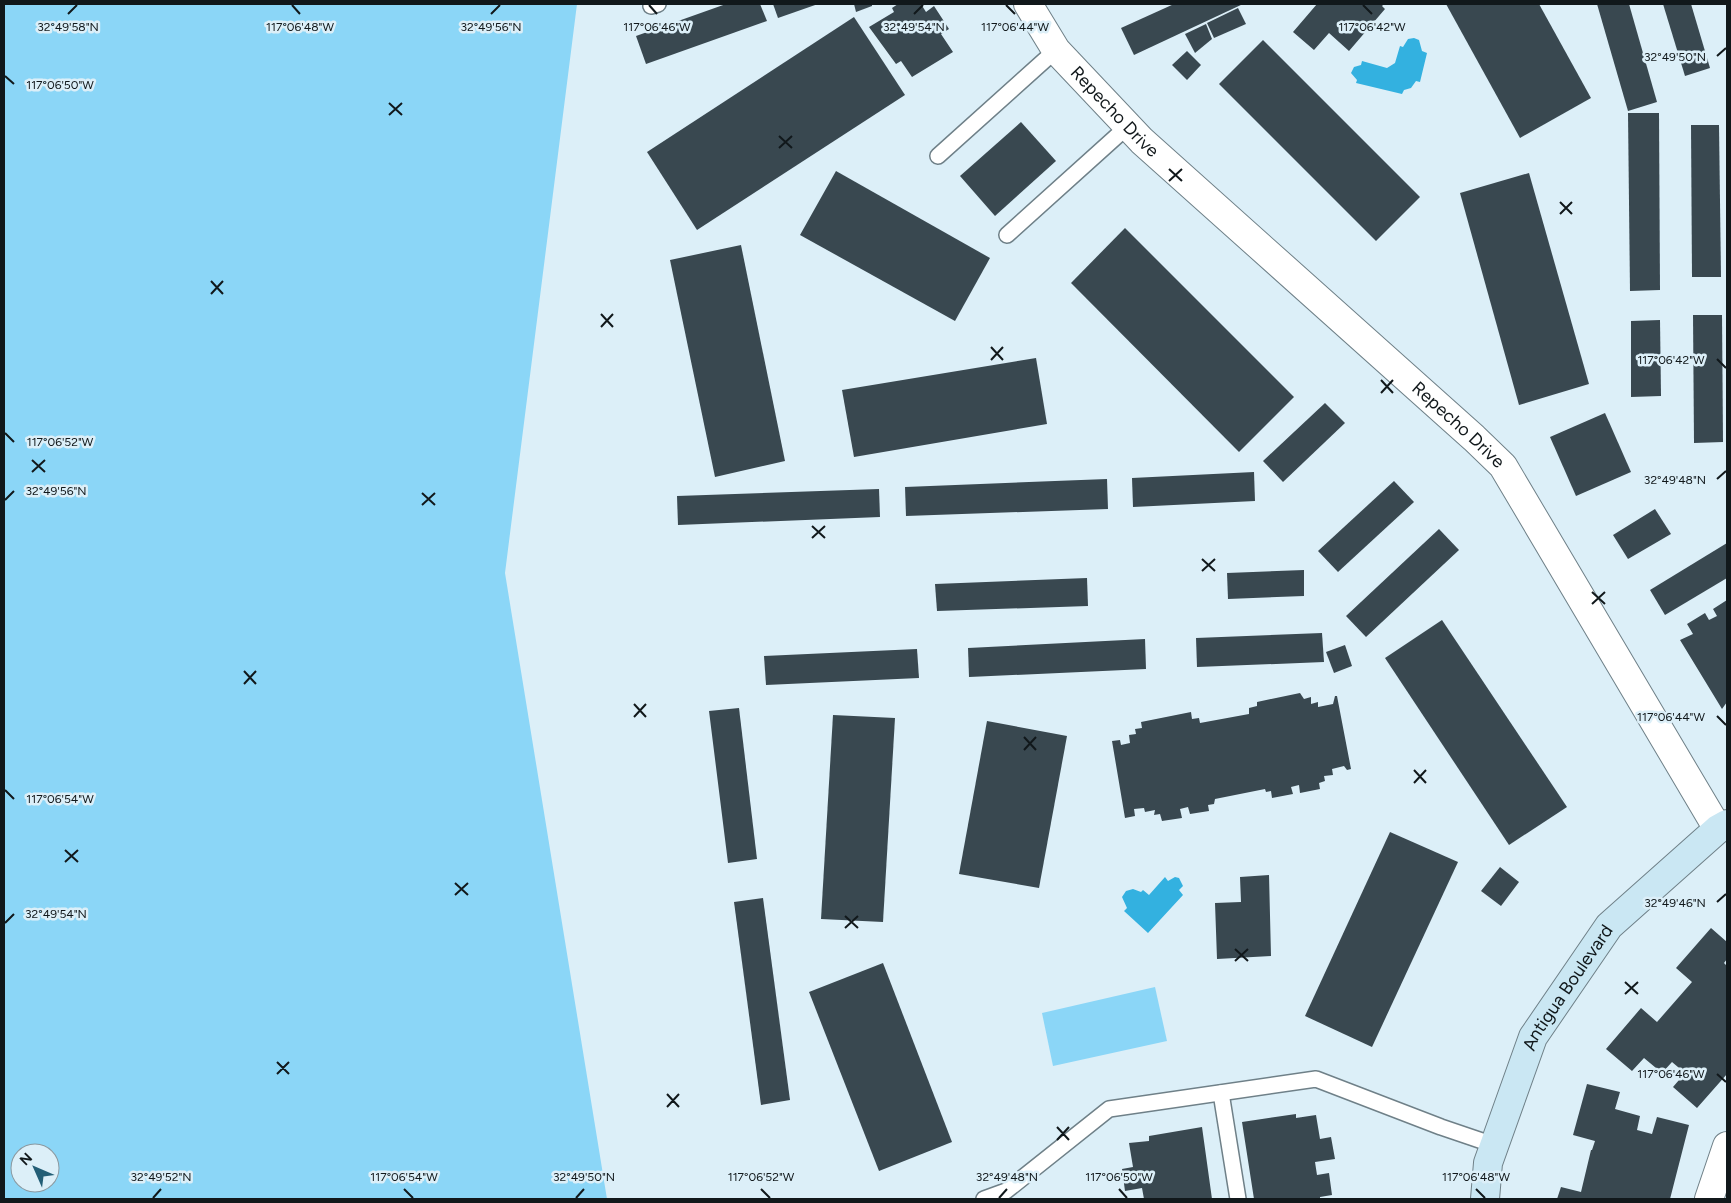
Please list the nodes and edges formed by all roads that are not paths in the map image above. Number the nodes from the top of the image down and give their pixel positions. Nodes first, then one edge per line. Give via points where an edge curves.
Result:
1 (1028, 4) edge
2 (1056, 50) junction
3 (1128, 126) junction
4 (938, 156) dead end
5 (1007, 235) dead end
6 (1723, 826) edge
7 (1220, 1092) junction
8 (1494, 1145) junction
9 (1727, 1146) edge
10 (984, 1199) edge
11 (1238, 1199) edge
12 (1485, 1199) edge
13 (1709, 1199) edge

1 - 2 street, Repecho Drive
2 - 3 street, Repecho Drive
2 - 4 lane
3 - 5 lane
3 - 6 street, Repecho Drive via 1503,466
6 - 8 street, Antigua Boulevard via 1609,926 1533,1037
7 - 8 lane via 1316,1079
7 - 10 lane via 1109,1109 1006,1191
7 - 11 lane
8 - 12 street, Antigua Boulevard via 1488,1163
9 - 13 street

